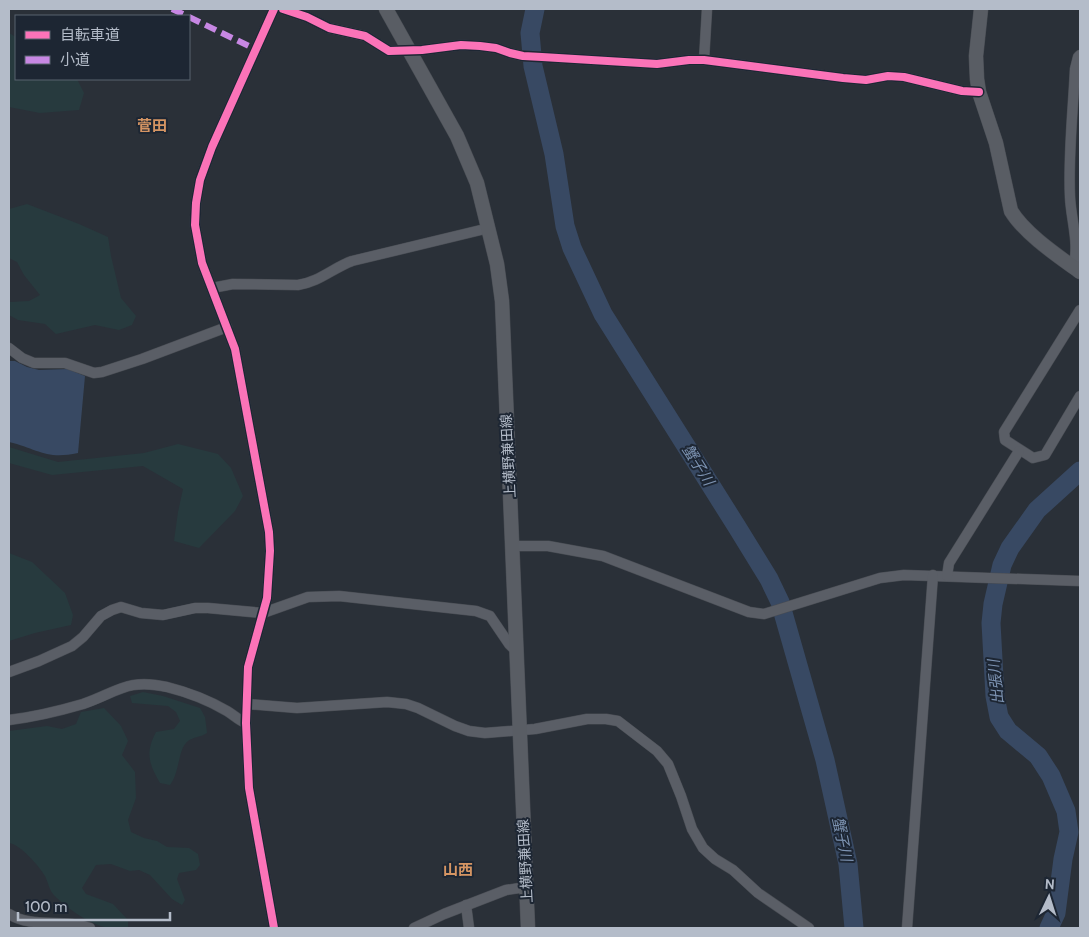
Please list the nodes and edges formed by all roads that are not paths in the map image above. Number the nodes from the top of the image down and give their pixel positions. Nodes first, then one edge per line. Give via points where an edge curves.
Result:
1 (274, 9) edge
2 (283, 9) edge
3 (386, 9) edge
4 (707, 9) edge
5 (981, 9) edge
6 (410, 51) junction
7 (1080, 55) edge
8 (704, 60) junction
9 (979, 92) junction
10 (489, 228) junction
11 (1076, 269) edge
12 (212, 288) junction
13 (1080, 310) edge
14 (227, 327) junction
15 (9, 348) edge
16 (1080, 396) edge
17 (1019, 451) junction
18 (512, 546) junction
19 (932, 575) junction
20 (947, 576) junction
21 (1080, 581) edge
22 (263, 613) junction
23 (516, 651) junction
24 (9, 672) edge
25 (247, 704) junction
26 (9, 720) edge
27 (246, 723) junction
28 (519, 731) junction
29 (526, 887) junction
30 (466, 905) junction
31 (9, 914) edge
32 (90, 928) edge
33 (274, 928) edge
34 (414, 928) edge
35 (468, 928) edge
36 (528, 928) edge
37 (809, 928) edge
38 (907, 928) edge

1 - 12 street via 200,180 194,225
2 - 6 street via 329,28 365,36 389,51
3 - 6 main road, 上横野兼田線
4 - 8 street
5 - 9 main road via 976,56
6 - 8 street via 480,46 523,56 656,64
6 - 10 main road, 上横野兼田線 via 457,136 477,183
7 - 11 street via 1075,70 1070,160
8 - 9 street via 866,80 904,77
9 - 11 main road via 996,144 1011,211 1025,229
10 - 12 street via 352,262 309,284 233,284
10 - 18 main road, 上横野兼田線 via 502,301
12 - 14 street
13 - 17 street via 1004,432 1004,440
14 - 15 street via 94,373 65,363 34,362
14 - 22 street via 245,396 269,532 267,598
16 - 17 street via 1045,455 1033,458
17 - 20 street via 949,563
18 - 19 street via 548,546 603,556 750,612 764,614 880,578
18 - 23 main road, 上横野兼田線
19 - 20 street
19 - 38 street
20 - 21 street
22 - 23 street via 308,597 338,596 476,611 490,616
22 - 24 street via 196,608 163,615 121,607 102,616 72,646
22 - 25 street via 248,667
23 - 28 main road, 上横野兼田線
25 - 27 street
25 - 28 street via 322,708 387,702 418,708 469,731
26 - 27 street via 84,703 138,684 168,687 188,694 224,709
27 - 33 street via 249,788
28 - 29 main road, 上横野兼田線
28 - 37 street via 587,719 618,721 657,751 668,764 692,829 703,848 758,893
29 - 30 street via 506,890
29 - 36 main road, 上横野兼田線
30 - 34 street
30 - 35 street
31 - 32 street via 30,922

